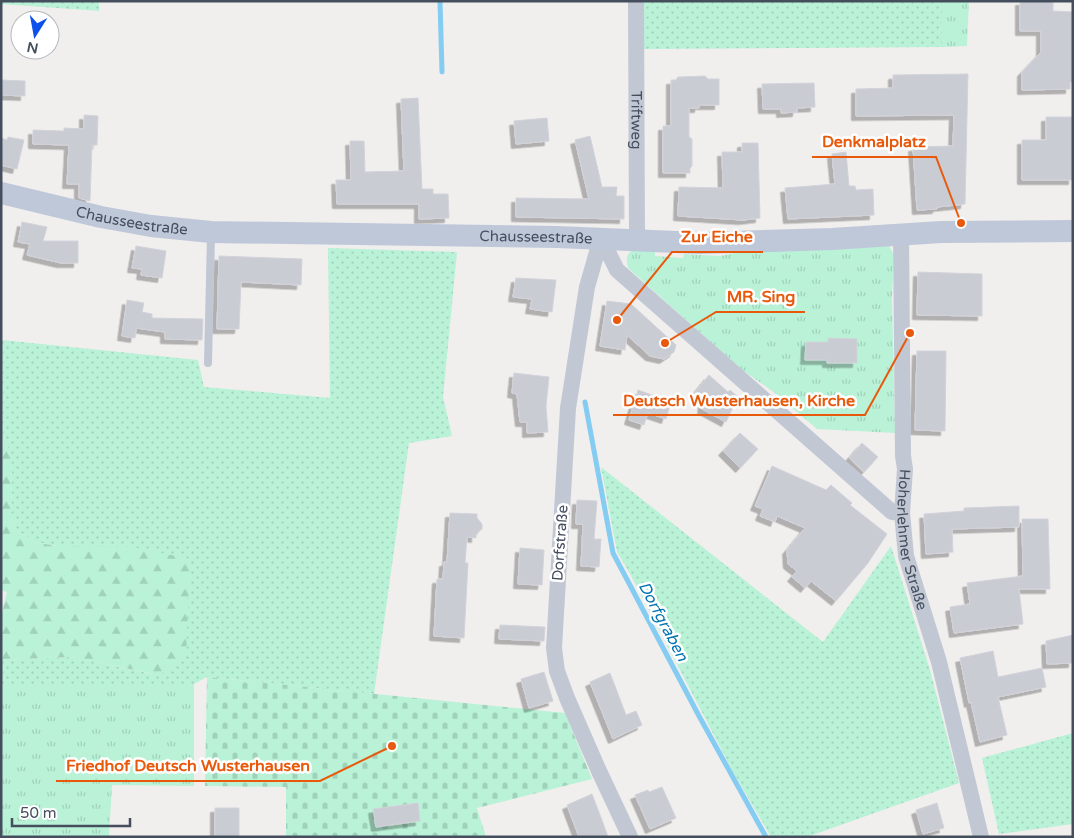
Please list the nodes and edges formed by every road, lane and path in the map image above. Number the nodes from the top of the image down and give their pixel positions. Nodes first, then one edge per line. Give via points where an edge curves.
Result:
1 (636, 1) edge
2 (1, 193) edge
3 (1073, 231) edge
4 (211, 232) junction
5 (901, 235) junction
6 (601, 238) junction
7 (637, 239) junction
8 (208, 363) dead end
9 (902, 512) junction
10 (630, 837) edge
11 (981, 837) edge

1 - 7 street, Triftweg
2 - 4 main road, Chausseestraße via 101,217
3 - 5 main road, Chausseestraße
4 - 6 main road, Chausseestraße
4 - 8 lane
5 - 7 main road, Chausseestraße via 708,243
5 - 9 street, Hoherlehmer Straße via 905,469
6 - 7 main road, Chausseestraße
6 - 9 street via 617,270 892,512
6 - 10 street, Dorfstraße via 587,287 568,408 554,648 557,671 567,698
9 - 11 street, Hoherlehmer Straße via 906,556 939,662

